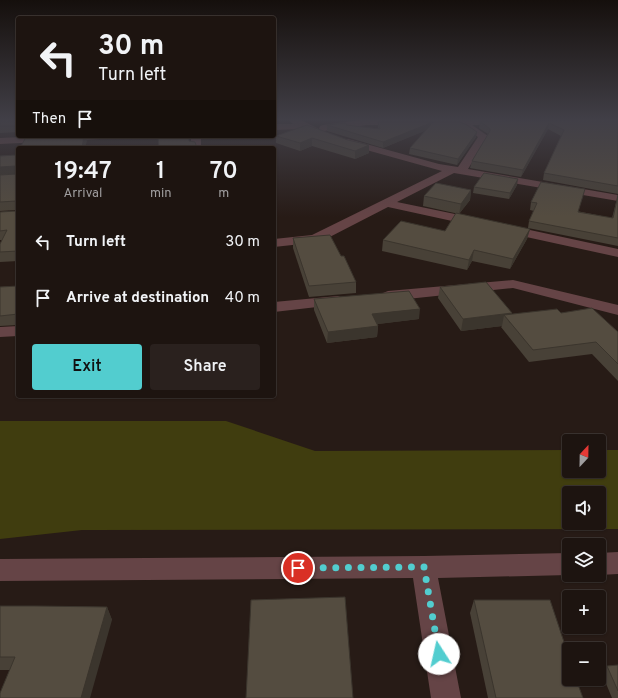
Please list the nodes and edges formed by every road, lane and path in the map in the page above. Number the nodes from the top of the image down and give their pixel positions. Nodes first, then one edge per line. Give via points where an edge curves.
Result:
1 (378, 152) edge
2 (471, 152) edge
3 (456, 170) junction
4 (618, 198) edge
5 (385, 203) junction
6 (276, 243) edge
7 (618, 252) edge
8 (374, 297) edge
9 (351, 300) edge
10 (276, 307) edge
11 (618, 310) edge
12 (16, 331) edge
13 (0, 332) edge
14 (618, 563) edge
15 (562, 564) edge
16 (606, 564) edge
17 (424, 567) junction
18 (0, 570) edge
19 (446, 698) edge

1 - 3 street
2 - 3 street
3 - 4 street
3 - 5 street
5 - 6 street via 315,239
5 - 7 street
8 - 11 street via 513,284
9 - 10 street
12 - 13 street
14 - 16 street
15 - 17 street
17 - 18 street
17 - 19 street

